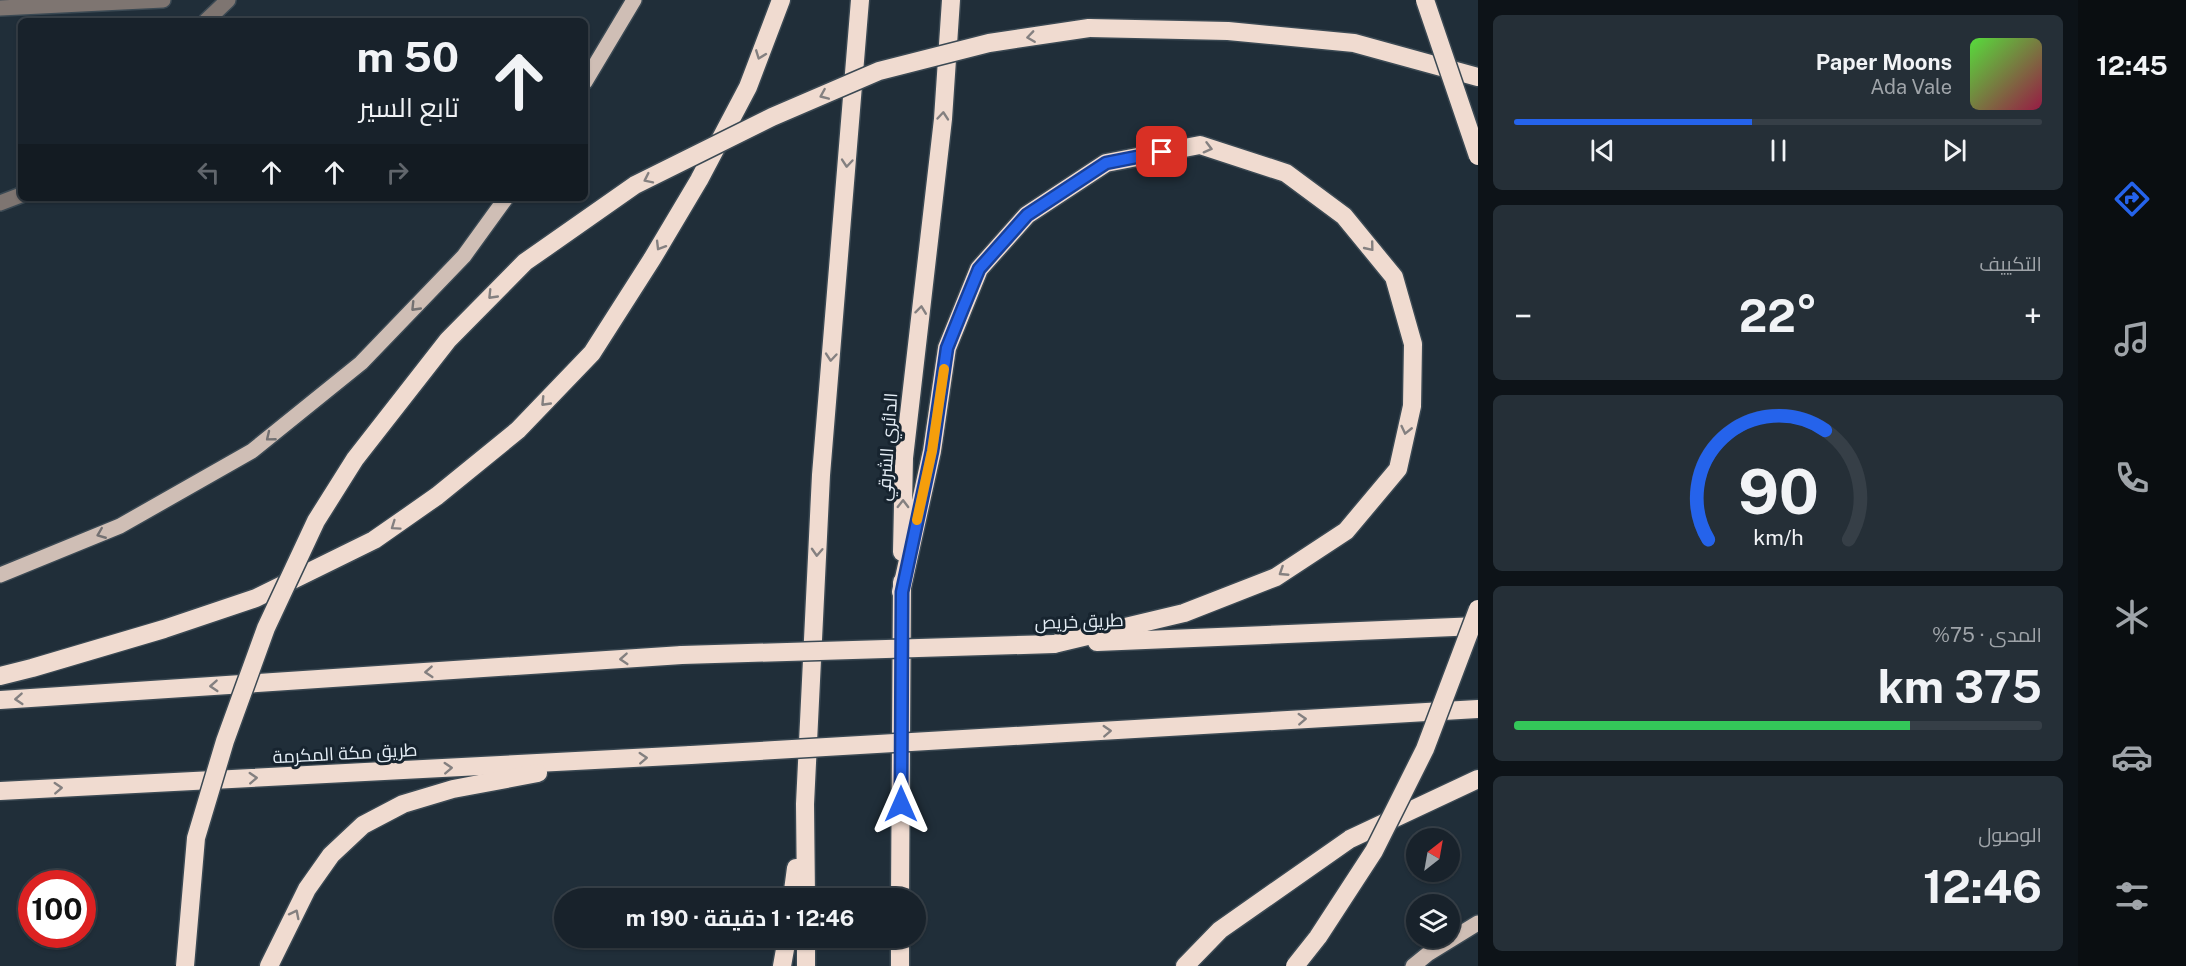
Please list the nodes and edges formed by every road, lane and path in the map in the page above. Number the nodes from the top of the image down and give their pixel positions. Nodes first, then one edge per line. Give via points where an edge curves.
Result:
1 (163, 0) edge
2 (228, 0) edge
3 (634, 0) edge
4 (781, 0) edge
5 (860, 0) edge
6 (951, 0) edge
7 (1425, 0) edge
8 (0, 8) edge
9 (209, 18) edge
10 (588, 77) edge
11 (1478, 77) edge
12 (1478, 156) edge
13 (18, 196) edge
14 (504, 201) edge
15 (0, 203) edge
16 (0, 575) edge
17 (902, 592) junction
18 (1478, 609) edge
19 (1478, 626) edge
20 (1053, 644) junction
21 (0, 676) edge
22 (0, 700) edge
23 (1478, 709) edge
24 (612, 760) junction
25 (1478, 779) edge
26 (0, 791) edge
27 (805, 804) junction
28 (793, 888) edge
29 (806, 888) edge
30 (900, 888) edge
31 (1478, 923) edge
32 (785, 948) edge
33 (806, 948) edge
34 (900, 948) edge
35 (184, 966) edge
36 (269, 966) edge
37 (782, 966) edge
38 (806, 966) edge
39 (900, 966) edge
40 (1185, 966) edge
41 (1295, 966) edge
42 (1413, 966) edge

1 - 8 street
2 - 9 street
3 - 10 main road
4 -> 21 highway via 748,87 652,259 592,353 518,430 437,496 374,540 256,598
5 -> 27 highway via 821,475
17 -> 6 highway, الدائري الشرقي via 904,458 943,119
7 - 12 highway, bridge
11 -> 35 highway, bridge via 1354,43 1228,31 1089,28 989,43 879,71 772,117 635,185 525,262 448,340 355,459 316,521 266,628 225,741 196,838
13 - 15 street
14 -> 16 main road via 464,256 361,363 252,451 120,526
17 -> 20 highway via 932,451 947,348 979,269 1027,215 1106,163 1200,145 1286,173 1344,216 1394,277 1413,345 1412,406 1398,469 1346,531 1276,577 1184,613
17 - 30 highway, الدائري الشرقي
18 - 41 highway, bridge via 1425,749 1374,851
19 - 20 highway, طريق خريص
20 -> 22 highway, طريق خريص, bridge via 682,655
24 -> 23 highway, طريق مكة المكرمة, bridge
26 -> 24 highway, طريق مكة المكرمة
36 -> 24 highway via 307,889 331,855 363,825 403,804 453,789
25 - 40 highway via 1350,838 1220,930
27 - 28 highway
27 - 29 highway
31 - 42 main road
32 - 37 highway
33 - 38 highway
34 - 39 highway

